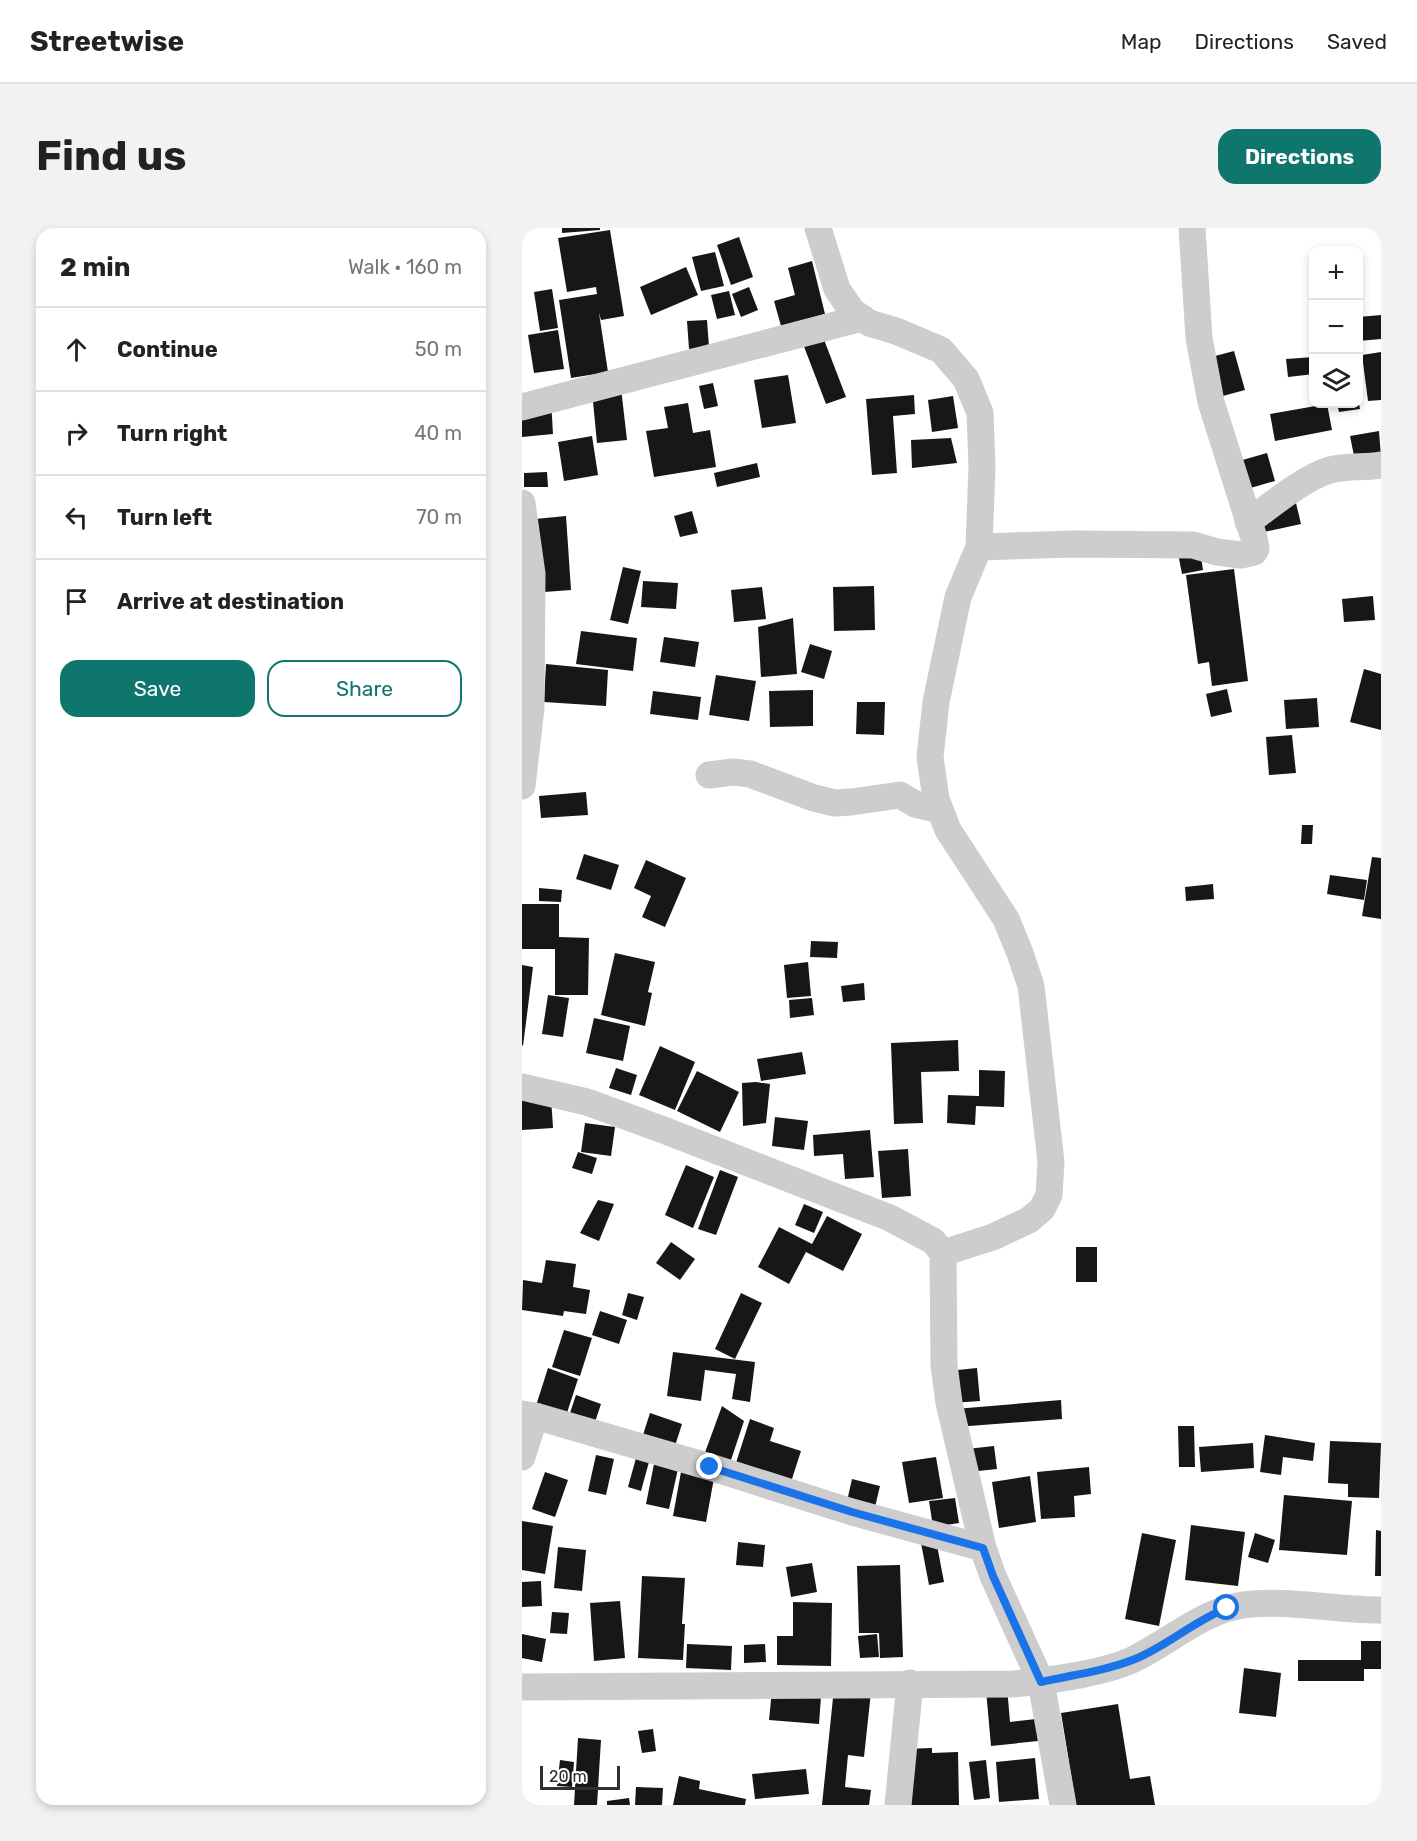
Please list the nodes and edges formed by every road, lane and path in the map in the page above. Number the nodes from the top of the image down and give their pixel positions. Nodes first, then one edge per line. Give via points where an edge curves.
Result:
1 (818, 228) edge
2 (1192, 228) edge
3 (862, 318) junction
4 (522, 407) edge
5 (1381, 465) edge
6 (522, 503) edge
7 (1248, 522) junction
8 (979, 547) junction
9 (527, 573) edge
10 (709, 775) dead end
11 (522, 786) edge
12 (940, 810) junction
13 (522, 1087) edge
14 (943, 1253) junction
15 (529, 1415) edge
16 (522, 1457) edge
17 (983, 1548) junction
18 (1381, 1610) edge
19 (1041, 1682) junction
20 (910, 1683) junction
21 (522, 1687) edge
22 (898, 1805) edge
23 (1063, 1805) edge

1 - 3 street via 837,289 852,311
2 - 7 street via 1199,338 1211,402
3 - 4 street
3 - 8 street via 941,350 966,380 980,413
5 - 7 street via 1328,470
6 - 9 street
7 - 8 street via 1256,549 1241,555 1193,545
8 - 12 street via 958,597 936,702 930,757
9 - 11 street via 531,708
10 - 12 street via 750,774 835,803 900,795
12 - 14 street via 957,845 1006,919 1031,986 1051,1162 1049,1195 1029,1220
13 - 14 street via 587,1102 880,1214 933,1241
14 - 17 street via 944,1365 949,1403
15 - 16 street
15 - 17 street
17 - 19 street
18 - 19 street via 1284,1605 1227,1608 1136,1659
19 - 20 street
19 - 23 street
20 - 21 street
20 - 22 street

